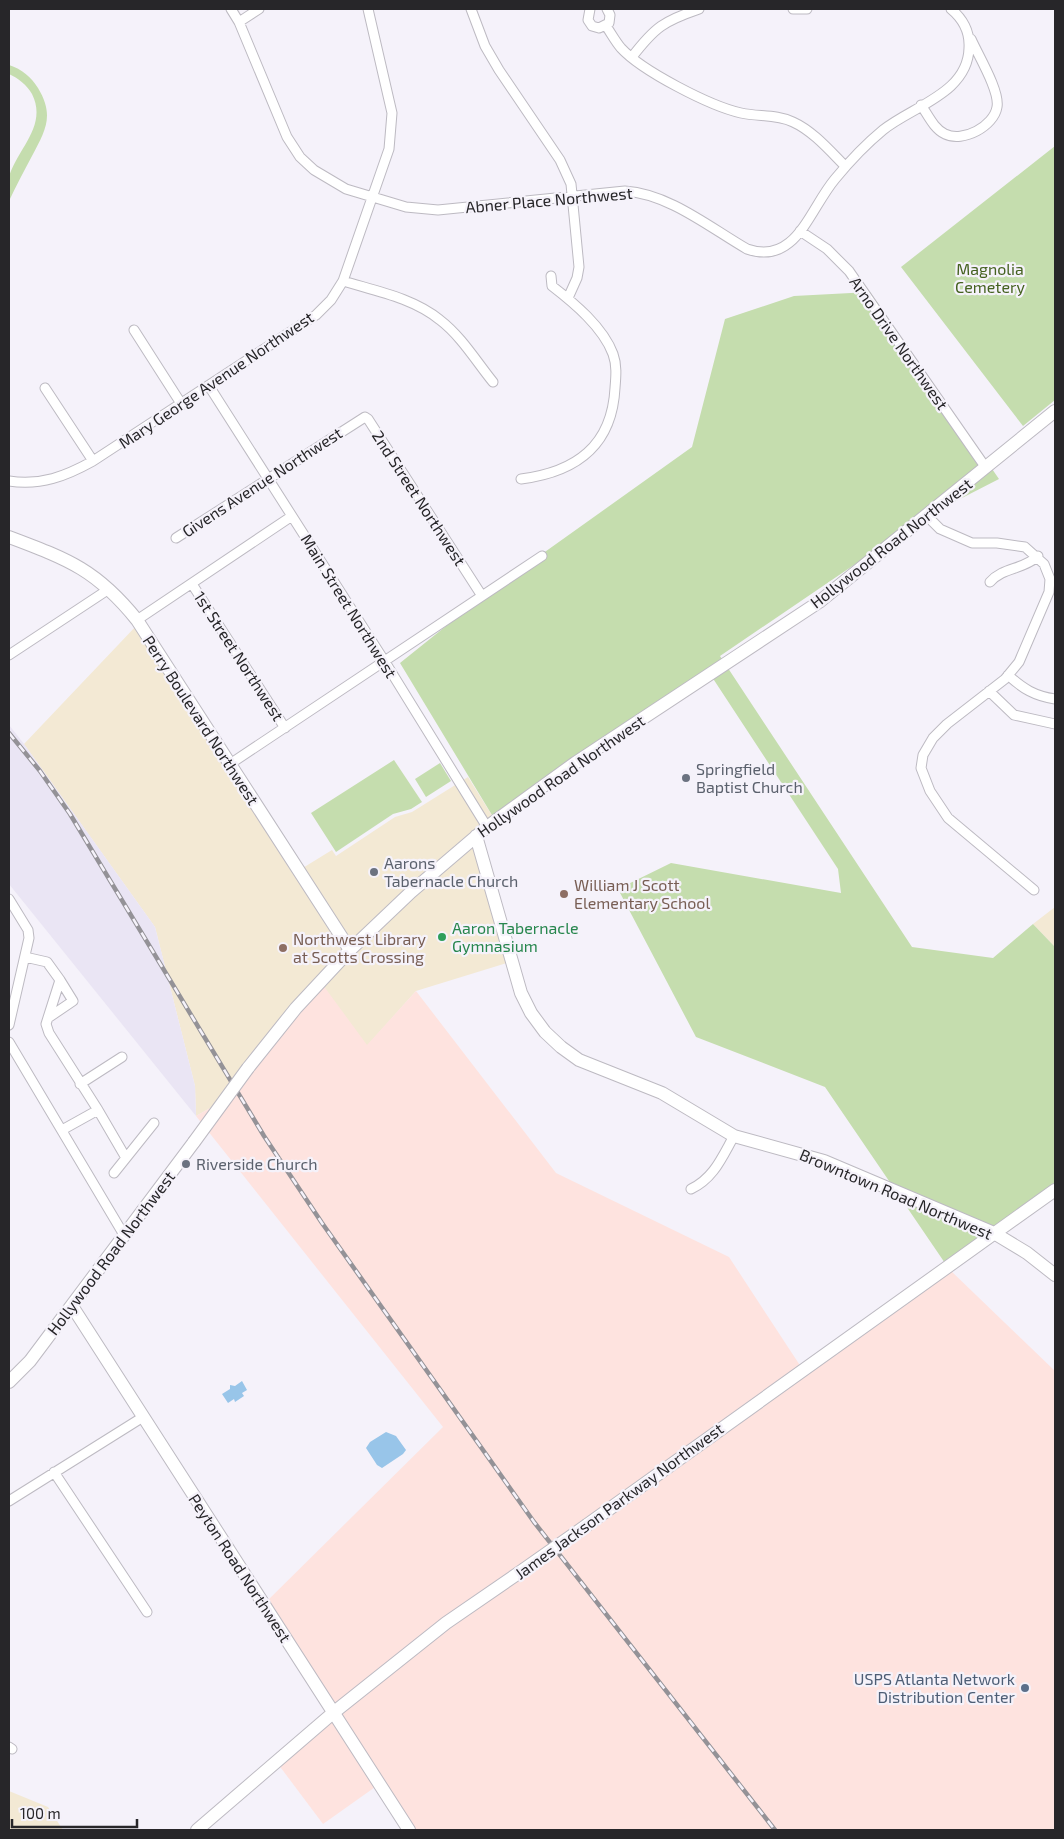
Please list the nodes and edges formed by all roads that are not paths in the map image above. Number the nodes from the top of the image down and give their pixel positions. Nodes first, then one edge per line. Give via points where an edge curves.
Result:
1 (231, 9) edge
2 (259, 9) edge
3 (368, 9) edge
4 (471, 9) edge
5 (590, 9) edge
6 (607, 9) edge
7 (699, 9) edge
8 (793, 9) edge
9 (807, 9) edge
10 (951, 9) edge
11 (239, 22) junction
12 (606, 26) junction
13 (970, 36) junction
14 (632, 57) junction
15 (921, 105) junction
16 (845, 166) junction
17 (572, 197) junction
18 (373, 198) junction
19 (800, 231) junction
20 (551, 276) dead end
21 (343, 281) junction
22 (568, 298) junction
23 (134, 330) dead end
24 (493, 382) dead end
25 (209, 386) junction
26 (45, 388) dead end
27 (182, 404) junction
28 (1055, 411) edge
29 (348, 426) joint
30 (93, 461) junction
31 (986, 468) junction
32 (268, 478) junction
33 (521, 479) dead end
34 (9, 481) edge
35 (292, 516) junction
36 (927, 516) junction
37 (9, 537) edge
38 (176, 538) dead end
39 (542, 556) dead end
40 (1038, 556) junction
41 (990, 582) dead end
42 (192, 584) junction
43 (109, 589) junction
44 (482, 596) junction
45 (136, 620) junction
46 (9, 655) edge
47 (385, 662) junction
48 (1008, 675) junction
49 (989, 691) junction
50 (1055, 699) edge
51 (1055, 724) edge
52 (285, 728) junction
53 (230, 764) junction
54 (487, 827) junction
55 (476, 836) junction
56 (1034, 890) dead end
57 (9, 899) edge
58 (350, 950) junction
59 (25, 957) junction
60 (60, 980) junction
61 (48, 1018) junction
62 (9, 1025) edge
63 (9, 1042) edge
64 (122, 1057) dead end
65 (80, 1084) junction
66 (98, 1110) junction
67 (154, 1123) dead end
68 (62, 1130) junction
69 (734, 1136) junction
70 (126, 1158) junction
71 (114, 1173) dead end
72 (691, 1189) dead end
73 (1055, 1190) edge
74 (994, 1233) junction
75 (124, 1235) junction
76 (1055, 1275) edge
77 (72, 1306) junction
78 (9, 1382) edge
79 (143, 1417) junction
80 (54, 1472) junction
81 (9, 1501) edge
82 (147, 1612) dead end
83 (333, 1713) junction
84 (197, 1830) edge
85 (409, 1830) edge

1 - 11 street, Abner Place Northwest
2 - 11 street
3 - 18 street, Mary George Avenue Northwest via 392,113 389,149
4 - 17 street via 485,46 499,70 560,160 571,184
5 - 12 street via 589,23 595,28
6 - 12 street via 610,19
7 - 14 street via 661,24
8 - 9 street
10 - 13 street
11 - 18 street, Abner Place Northwest via 287,137 300,157 330,182
12 - 14 street via 621,48
13 - 15 street, Abner Place Northwest via 969,58 961,76 948,90
13 - 15 street via 997,96 993,118 969,135 952,137 938,130
14 - 16 street via 653,72 722,108 777,116 795,122
15 - 16 street, Abner Place Northwest via 882,131
16 - 19 street, Abner Place Northwest via 821,195
17 - 18 street, Abner Place Northwest via 438,210 406,207
17 - 19 street, Abner Place Northwest via 624,192 650,195 758,253 783,249
17 - 22 street via 579,267
18 - 21 street, Mary George Avenue Northwest
19 - 31 street, Arno Drive Northwest via 827,249 849,272
20 - 22 street via 552,286
21 - 24 street via 407,301 429,312 453,332
21 - 25 street, Mary George Avenue Northwest via 316,315
22 - 33 street via 608,341 614,355 616,368 610,422 574,464 552,474
23 - 27 street
25 - 27 street, Mary George Avenue Northwest
25 - 32 street, Main Street Northwest
26 - 30 street
27 - 30 street, Mary George Avenue Northwest
28 - 31 street, Hollywood Road Northwest
29 - 32 street, Givens Avenue Northwest
29 - 44 street, 2nd Street Northwest via 360,418 368,419
30 - 34 street, Mary George Avenue Northwest via 68,475 50,480 32,483
31 - 36 street, Hollywood Road Northwest
32 - 35 street, Main Street Northwest
32 - 38 street, Givens Avenue Northwest
35 - 42 street
35 - 47 street, Main Street Northwest
36 - 40 street via 940,529 972,543 1026,547
36 - 54 street, Hollywood Road Northwest via 819,602 575,762
37 - 43 street, Perry Boulevard Northwest via 63,557
39 - 44 street
40 - 41 street via 1026,565 1000,572
40 - 48 street via 1050,579 1049,592 1019,662
42 - 45 street
42 - 52 street, 1st Street Northwest
43 - 45 street, Perry Boulevard Northwest
43 - 46 street
44 - 47 street
45 - 53 street, Perry Boulevard Northwest
47 - 52 street
47 - 54 street, Main Street Northwest
48 - 49 street
48 - 50 street via 1021,688
49 - 51 street via 1014,715
49 - 56 street via 933,738 923,755 921,768 930,791 948,818
52 - 53 street
53 - 58 street, Perry Boulevard Northwest
54 - 55 street, Hollywood Road Northwest
55 - 58 street, Hollywood Road Northwest
55 - 69 street, Browntown Road Northwest via 521,993 545,1032 579,1060 662,1093
57 - 59 street via 28,930
58 - 75 street, Hollywood Road Northwest, bridge via 267,1042
59 - 60 street via 47,962
59 - 62 street
60 - 61 street
60 - 61 street via 73,1001
61 - 65 street via 49,1033
63 - 68 street
64 - 65 street
65 - 66 street
66 - 68 street
66 - 70 street
67 - 70 street
68 - 75 street
69 - 72 street via 712,1175
69 - 74 street, Browntown Road Northwest via 824,1161
70 - 71 street
73 - 74 street, James Jackson Parkway Northwest
74 - 76 street, Browntown Road Northwest
74 - 83 street, James Jackson Parkway Northwest, bridge via 446,1623
75 - 77 street, Hollywood Road Northwest
77 - 78 street, Hollywood Road Northwest via 30,1362
77 - 79 street, Peyton Road Northwest
79 - 80 street
79 - 83 street, Peyton Road Northwest
80 - 81 street
80 - 82 street
83 - 84 street, James Jackson Parkway Northwest
83 - 85 street, Peyton Road Northwest

